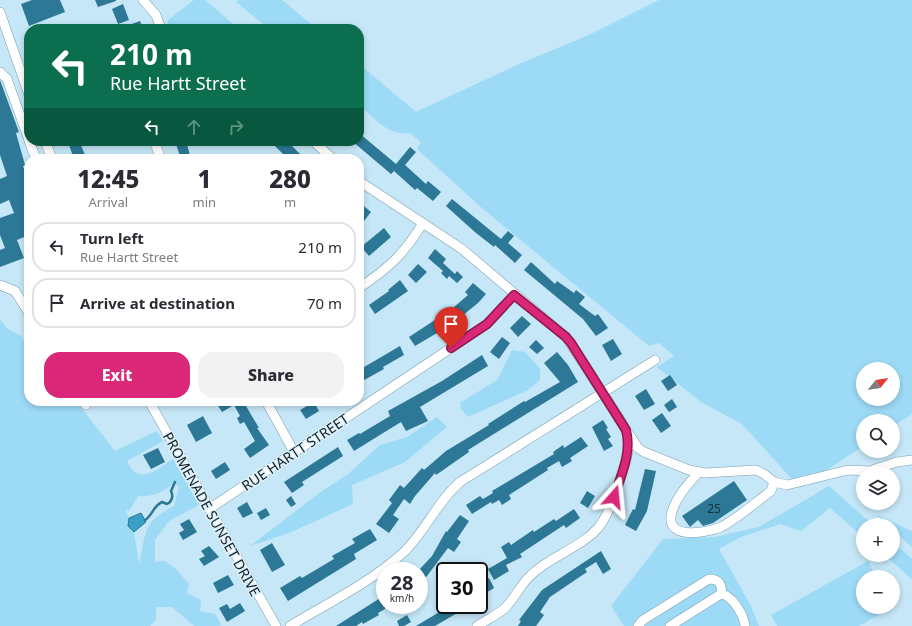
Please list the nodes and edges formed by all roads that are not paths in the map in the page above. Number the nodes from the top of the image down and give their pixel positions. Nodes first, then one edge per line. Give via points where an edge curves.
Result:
1 (143, 0) edge
2 (0, 12) edge
3 (159, 24) edge
4 (21, 73) junction
5 (3, 75) edge
6 (24, 81) edge
7 (24, 128) edge
8 (319, 146) edge
9 (327, 154) edge
10 (364, 184) edge
11 (423, 223) junction
12 (0, 284) edge
13 (364, 284) edge
14 (514, 295) junction
15 (24, 306) edge
16 (655, 360) dead end
17 (603, 393) junction
18 (152, 406) edge
19 (269, 406) edge
20 (363, 406) edge
21 (364, 406) edge
22 (626, 430) junction
23 (294, 452) junction
24 (644, 452) junction
25 (912, 460) edge
26 (626, 461) junction
27 (699, 472) junction
28 (774, 482) junction
29 (209, 508) junction
30 (721, 594) junction
31 (276, 626) edge
32 (290, 626) edge
33 (477, 626) edge
34 (638, 626) edge
35 (670, 626) edge
36 (745, 626) edge

1 - 3 street via 156,15
2 - 4 street
4 - 5 street
4 - 6 street
5 - 7 street
8 - 9 street
10 - 11 street
11 - 13 street via 407,249 395,262
11 - 14 street via 462,249
12 - 15 street via 14,291
14 - 17 street via 568,340
14 - 21 street, RUE HARTT STREET via 487,324
16 - 17 street
17 - 22 street
17 - 32 street via 460,482 447,493 406,550 392,562
18 - 29 street, PROMENADE SUNSET DRIVE
19 - 23 street
20 - 23 street, RUE HARTT STREET
22 - 24 street via 638,448
22 - 26 street via 629,440
23 - 29 street, RUE HARTT STREET
24 - 26 street via 637,452
24 - 27 street
25 - 28 street via 869,471 848,470 787,485
26 - 33 street via 606,517 598,528 530,575 505,608
27 - 28 street via 756,470
27 - 28 street via 682,491 671,516 674,526 682,532 704,533 722,526 771,491
29 - 31 street, PROMENADE SUNSET DRIVE
30 - 34 street via 720,583 716,579 709,579 643,620
30 - 35 street
30 - 36 street via 729,597 743,618

